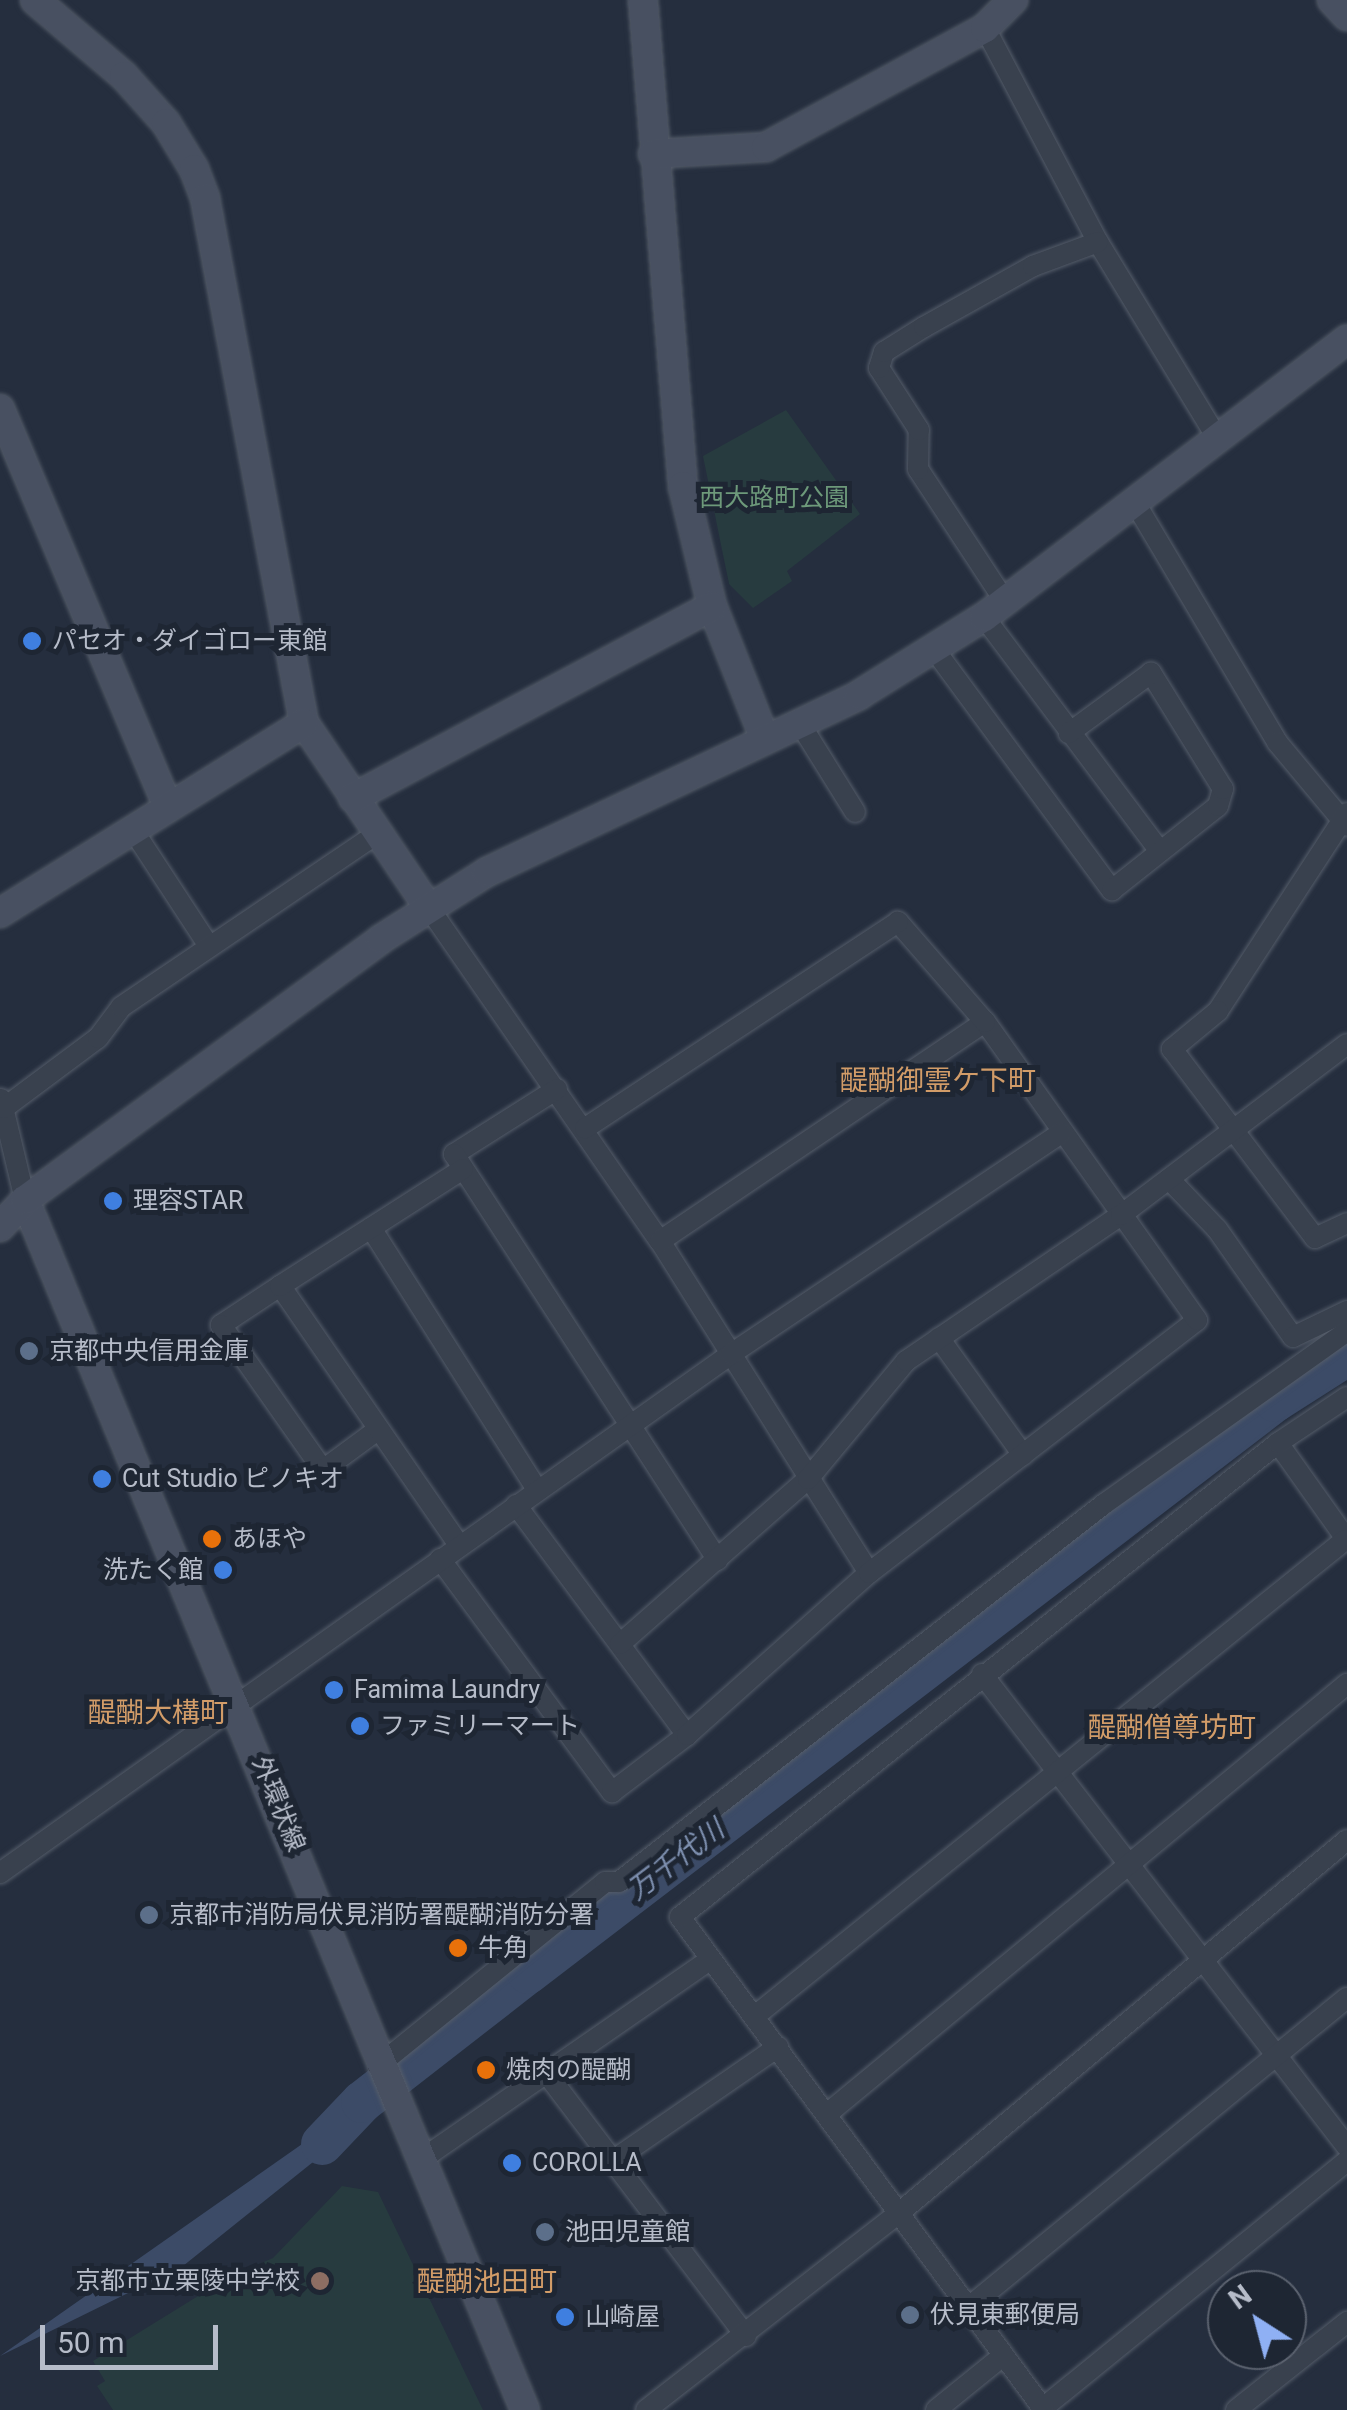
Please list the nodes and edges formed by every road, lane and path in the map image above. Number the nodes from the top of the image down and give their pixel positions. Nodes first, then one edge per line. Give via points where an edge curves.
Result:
1 (35, 0) edge
2 (643, 0) edge
3 (1013, 0) edge
4 (1332, 0) edge
5 (1347, 16) edge
6 (985, 28) junction
7 (653, 154) junction
8 (1098, 242) junction
9 (1347, 339) edge
10 (0, 409) edge
11 (1217, 438) junction
12 (1137, 506) junction
13 (712, 606) junction
14 (995, 610) junction
15 (934, 650) junction
16 (800, 722) junction
17 (304, 724) junction
18 (1068, 733) junction
19 (764, 737) junction
20 (353, 798) junction
21 (168, 808) junction
22 (855, 812) dead end
23 (1345, 819) edge
24 (133, 830) junction
25 (379, 832) junction
26 (1160, 851) junction
27 (430, 908) junction
28 (0, 913) edge
29 (208, 946) junction
30 (985, 1022) junction
31 (1347, 1044) edge
32 (557, 1088) junction
33 (2, 1102) edge
34 (585, 1128) junction
35 (1232, 1132) junction
36 (1061, 1133) junction
37 (0, 1153) edge
38 (463, 1168) junction
39 (1169, 1179) junction
40 (25, 1200) junction
41 (1121, 1216) junction
42 (1347, 1223) edge
43 (0, 1227) edge
44 (370, 1228) junction
45 (660, 1241) junction
46 (280, 1286) junction
47 (1347, 1312) edge
48 (1347, 1331) edge
49 (939, 1338) junction
50 (731, 1354) junction
51 (1347, 1397) edge
52 (630, 1424) junction
53 (376, 1431) junction
54 (1278, 1442) junction
55 (1022, 1455) junction
56 (808, 1479) junction
57 (537, 1490) junction
58 (516, 1505) junction
59 (1346, 1540) edge
60 (458, 1545) junction
61 (440, 1559) junction
62 (718, 1560) junction
63 (869, 1573) junction
64 (620, 1644) junction
65 (982, 1674) junction
66 (1347, 1684) edge
67 (239, 1707) junction
68 (687, 1734) junction
69 (1057, 1772) junction
70 (1347, 1840) edge
71 (1128, 1864) junction
72 (0, 1874) edge
73 (710, 1960) junction
74 (1204, 1961) junction
75 (1347, 1998) edge
76 (755, 2016) junction
77 (778, 2047) junction
78 (1277, 2056) junction
79 (383, 2063) junction
80 (547, 2074) junction
81 (827, 2114) junction
82 (1347, 2147) edge
83 (424, 2156) junction
84 (1347, 2161) edge
85 (611, 2162) junction
86 (900, 2213) junction
87 (969, 2307) junction
88 (1347, 2322) edge
89 (746, 2336) junction
90 (1004, 2355) junction
91 (1044, 2409) edge
92 (526, 2410) edge
93 (646, 2410) edge
94 (936, 2410) edge
95 (1236, 2410) edge

1 - 17 street via 124,76 166,124 205,198
2 - 7 street
3 - 6 street
4 - 5 street
6 - 7 street via 766,147
6 - 8 street
7 - 13 street via 679,454
8 - 11 street
8 - 14 street via 1032,266 924,327 884,352 879,368 919,430 918,469
9 - 11 street
10 - 21 street
11 - 12 street
12 - 14 street
12 - 23 street via 1277,742
13 - 19 street
13 - 20 street
14 - 15 street
14 - 18 street
15 - 16 street
15 - 26 street via 1112,890
16 - 19 street
16 - 22 street
17 - 20 street
17 - 21 street
18 - 26 street
18 - 26 street via 1150,673 1222,789 1218,806
19 - 27 street via 487,872
20 - 25 street
21 - 24 street
23 - 35 street via 1218,1011 1172,1048
24 - 28 street
24 - 29 street
25 - 27 street
25 - 29 street
27 - 32 street
27 - 40 street
29 - 33 street via 122,1007 98,1038
30 - 34 street via 898,922
30 - 36 street
30 - 45 street
31 - 35 street
32 - 34 street
32 - 38 street via 454,1154
33 - 40 street, 外環状線
34 - 45 street
35 - 39 street
35 - 42 street via 1314,1238
36 - 41 street
36 - 50 street
37 - 40 street, 外環状線
38 - 44 street
38 - 52 street
39 - 41 street
39 - 47 street via 1216,1230 1293,1336
40 - 43 street
40 - 67 street, 外環状線
41 - 49 street
41 - 55 street via 1197,1320
44 - 46 street
44 - 57 street
45 - 50 street
46 - 53 street
46 - 53 street via 221,1325 322,1470
48 - 79 street via 1104,1504 619,1882 606,1882
49 - 55 street
49 - 56 street via 906,1361
50 - 52 street
50 - 56 street
51 - 54 street
52 - 57 street
52 - 62 street
53 - 60 street
54 - 59 street
54 - 65 street
55 - 63 street
56 - 62 street
56 - 63 street
57 - 58 street
58 - 60 street
58 - 64 street
59 - 69 street
60 - 61 street
61 - 67 street
61 - 68 street via 612,1792
62 - 64 street
63 - 68 street
64 - 68 street
65 - 69 street
65 - 73 street via 680,1917
66 - 71 street
67 - 72 street
67 - 79 street, 外環状線
69 - 71 street
69 - 76 street
70 - 74 street
71 - 74 street
71 - 81 street
73 - 76 street
73 - 80 street
74 - 78 street
74 - 86 street
75 - 78 street
76 - 77 street
77 - 81 street
77 - 85 street
78 - 82 street
78 - 87 street
79 - 83 street, 外環状線
80 - 83 street
80 - 85 street
81 - 86 street
83 - 92 street, 外環状線
84 - 91 street
85 - 89 street
86 - 87 street
86 - 89 street
87 - 90 street
88 - 95 street
89 - 93 street
90 - 91 street
90 - 94 street

